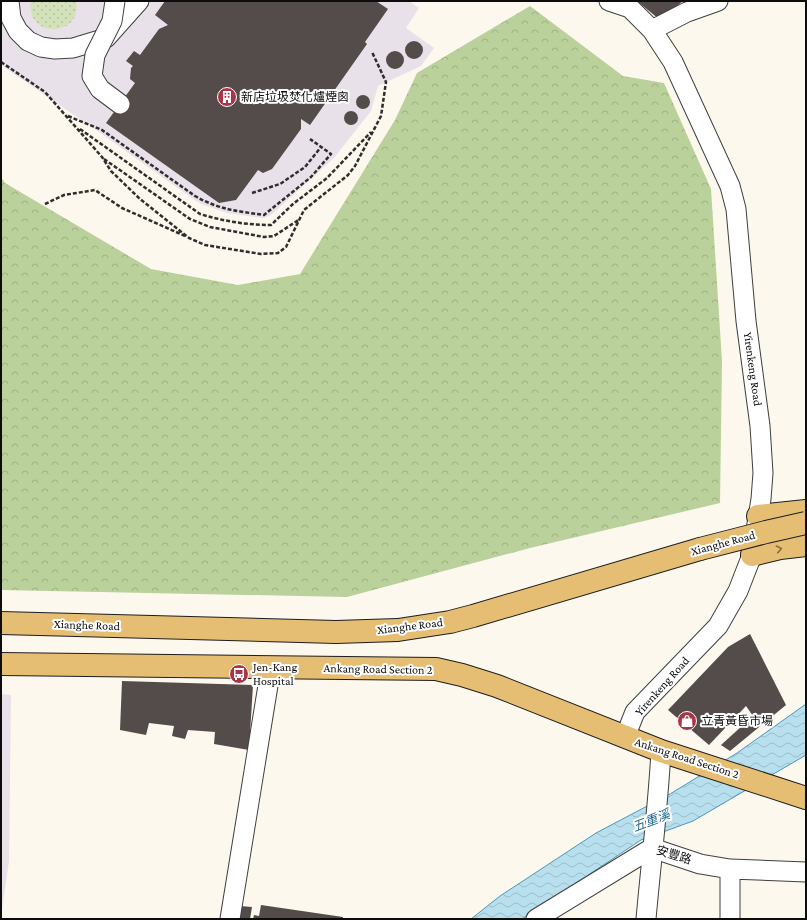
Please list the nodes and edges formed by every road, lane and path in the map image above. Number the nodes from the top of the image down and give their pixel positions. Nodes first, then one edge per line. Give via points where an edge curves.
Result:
1 (9, 1) edge
2 (115, 1) edge
3 (139, 1) edge
4 (610, 1) edge
5 (718, 1) edge
6 (652, 30) junction
7 (372, 52) dead end
8 (1, 62) edge
9 (120, 104) dead end
10 (67, 116) junction
11 (76, 127) junction
12 (373, 130) junction
13 (310, 139) dead end
14 (321, 147) junction
15 (102, 158) junction
16 (252, 193) dead end
17 (45, 204) dead end
18 (300, 219) junction
19 (189, 238) junction
20 (806, 511) edge
21 (758, 516) junction
22 (806, 523) edge
23 (806, 545) edge
24 (752, 556) junction
25 (1, 623) edge
26 (1, 664) edge
27 (271, 667) junction
28 (626, 737) junction
29 (661, 751) junction
30 (806, 798) edge
31 (652, 848) junction
32 (730, 869) junction
33 (806, 872) edge
34 (230, 919) edge
35 (536, 919) edge
36 (646, 919) edge
37 (730, 919) edge

1 - 3 street via 11,18 18,31 41,47 55,49 73,48 106,38
2 - 9 street, bridge via 112,21 95,55 92,76 100,89
4 - 6 street, Yirenkeng Road via 630,8
5 - 6 street via 687,12
6 - 21 street, Yirenkeng Road via 673,62 730,186 736,209 746,321 760,426 763,473
7 - 12 path via 386,82 381,116
8 - 10 path via 45,92
10 - 11 path
10 - 14 path via 102,130 210,205 264,215 310,177 331,154
11 - 12 path via 200,214 217,220 271,226 293,204 327,178
11 - 15 path
12 - 18 path via 348,175 304,210
13 - 14 path
14 - 16 path via 305,167 280,184
15 - 18 path via 190,219 210,227 269,237
15 - 19 path via 140,199
17 - 19 path via 64,195 95,190 122,208
18 - 19 path via 286,247 278,253 262,254 205,245
20 - 21 main road
21 - 24 street, Yirenkeng Road
22 - 25 main road, Xianghe Road, bridge via 700,549 473,616 398,630 343,632
24 -> 23 main road via 780,548
24 - 28 street, Yirenkeng Road via 738,591 718,626 635,712
26 - 27 main road, Ankang Road Section 2
27 - 28 main road, Ankang Road Section 2 via 436,669 497,686
27 - 34 street
28 - 29 main road, Ankang Road Section 2
29 - 30 main road, Ankang Road Section 2
29 - 31 street
31 - 32 street, 安豐路 via 700,864
31 - 35 street, 安豐路
31 - 36 street
32 - 33 street, 安豐路
32 - 37 street

